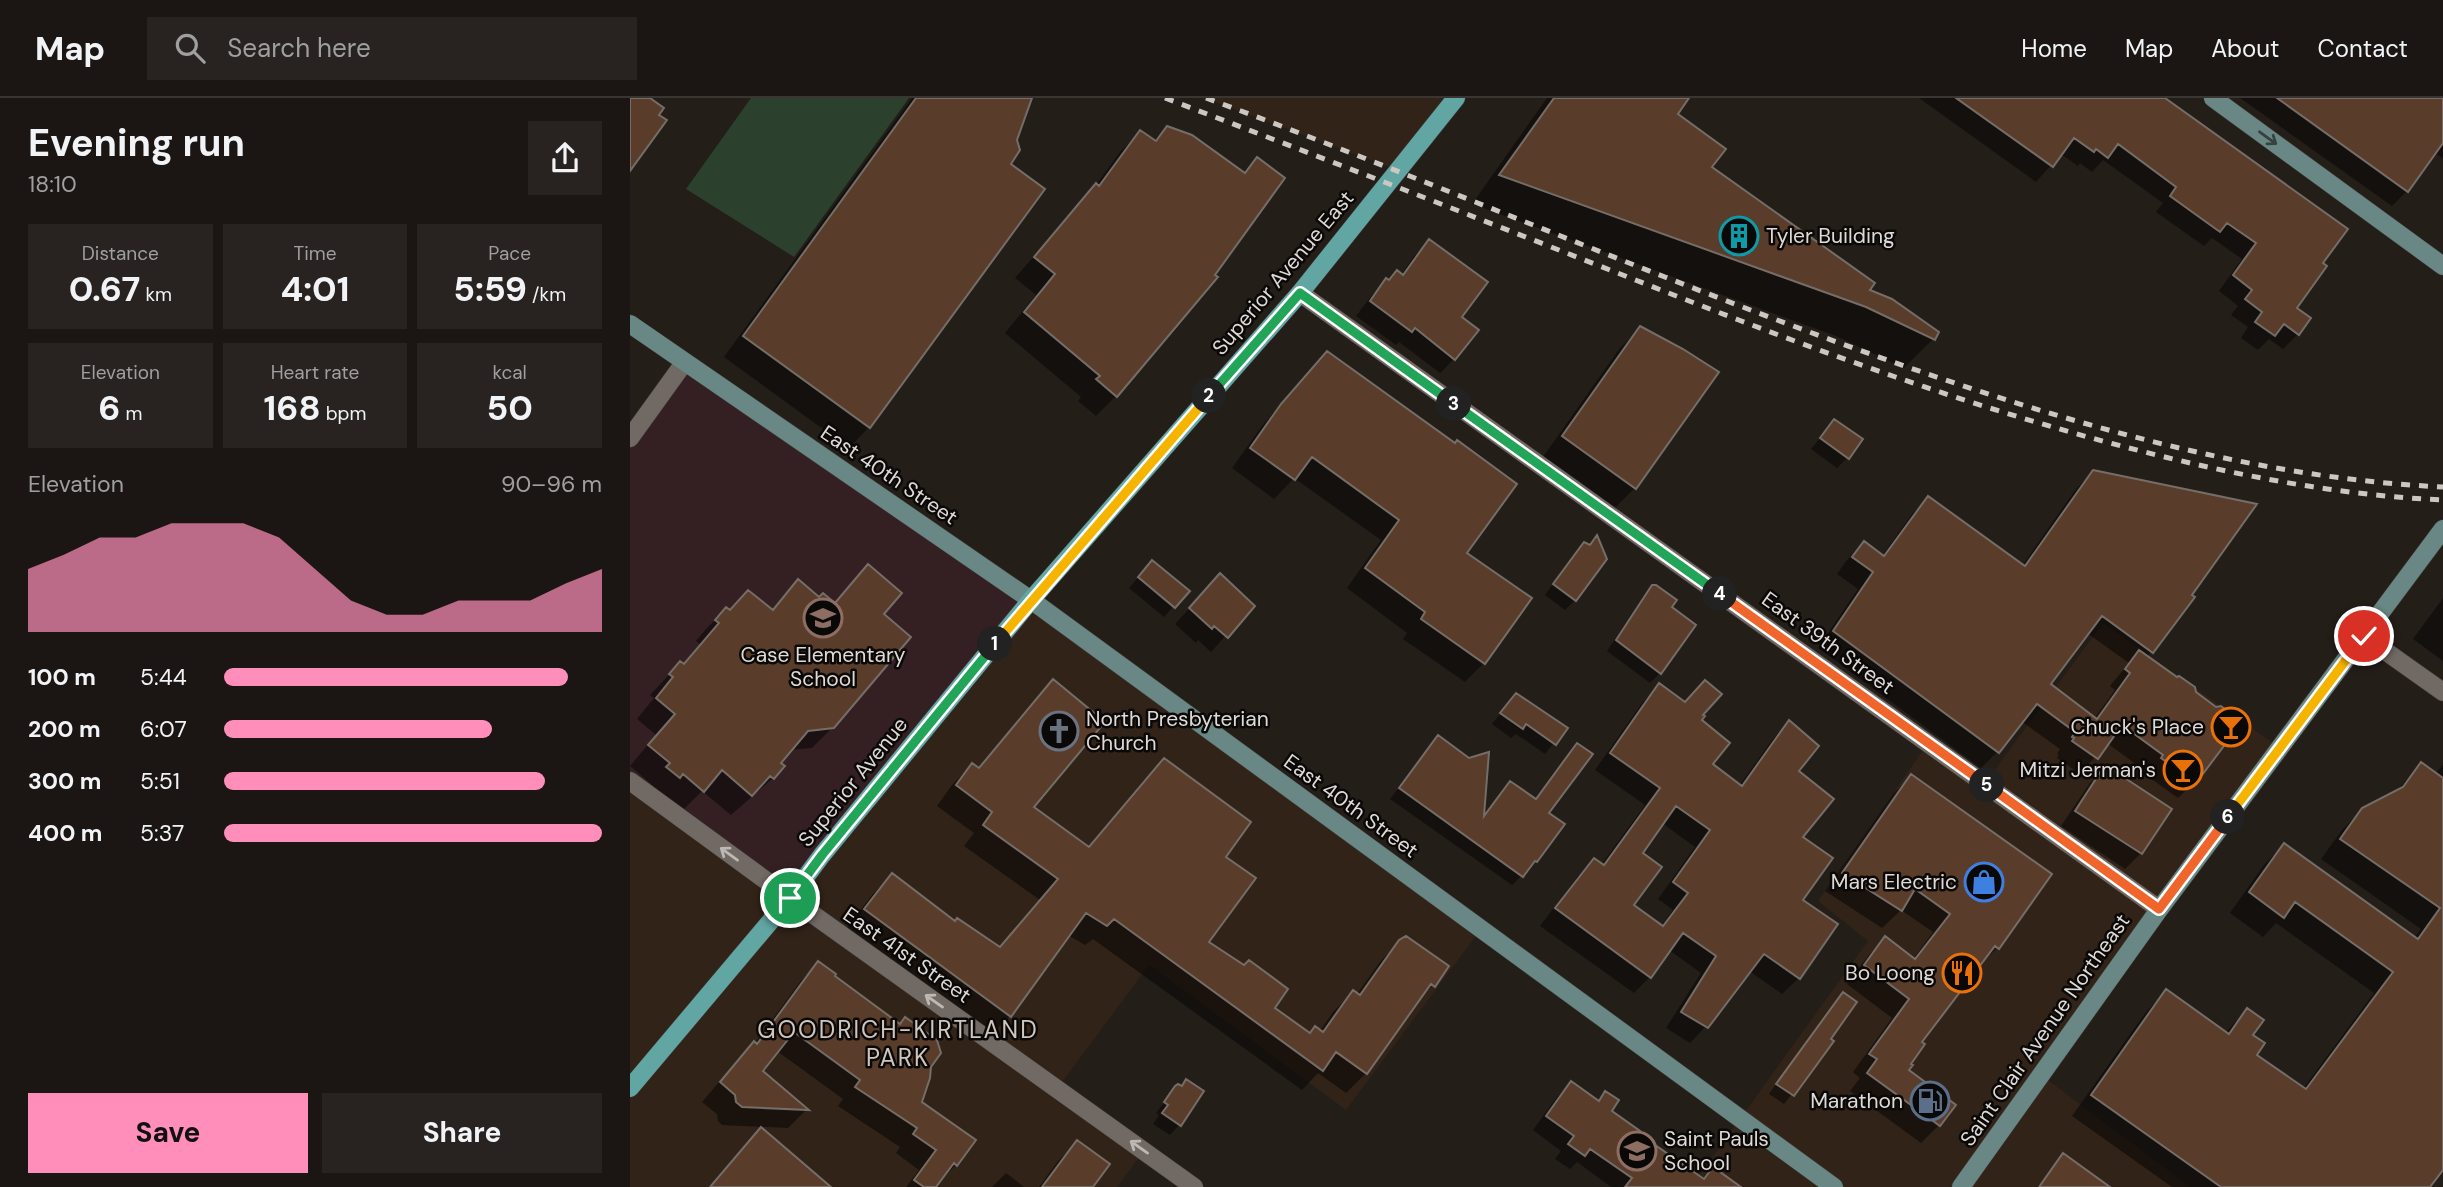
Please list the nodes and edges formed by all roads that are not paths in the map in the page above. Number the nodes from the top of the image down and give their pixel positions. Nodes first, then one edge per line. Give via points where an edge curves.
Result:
1 (1455, 98) edge
2 (2213, 98) edge
3 (2443, 266) edge
4 (1300, 293) junction
5 (630, 324) edge
6 (684, 363) junction
7 (630, 438) edge
8 (2443, 529) edge
9 (1031, 600) junction
10 (2364, 636) junction
11 (2443, 692) edge
12 (630, 781) edge
13 (790, 898) junction
14 (2159, 909) junction
15 (630, 1088) edge
16 (1195, 1187) edge
17 (1834, 1187) edge
18 (1961, 1187) edge

1 - 4 main road, Superior Avenue East
2 -> 3 street
4 - 9 main road, Superior Avenue East
4 - 14 street, East 39th Street
5 - 6 street, East 40th Street
6 - 7 street
6 - 9 street, East 40th Street
8 - 10 street, Saint Clair Avenue Northeast
9 - 13 main road, Superior Avenue
9 - 17 street, East 40th Street
10 - 11 street
10 - 14 street, Saint Clair Avenue Northeast
13 -> 12 street, East 41st Street
13 - 15 main road, Superior Avenue
16 -> 13 street, East 41st Street
14 - 18 street, Saint Clair Avenue Northeast

